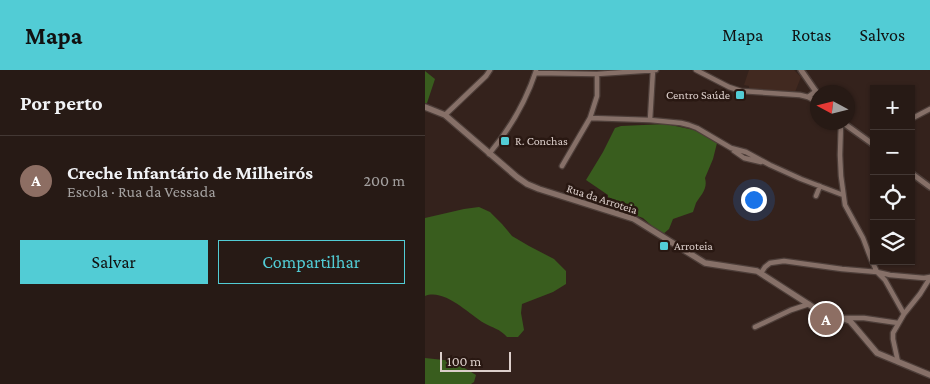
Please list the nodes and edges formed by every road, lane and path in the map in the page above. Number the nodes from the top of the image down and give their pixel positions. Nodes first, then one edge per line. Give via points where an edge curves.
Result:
1 (490, 70) edge
2 (655, 70) edge
3 (696, 70) edge
4 (801, 70) edge
5 (536, 71) edge
6 (597, 74) junction
7 (812, 85) edge
8 (808, 97) edge
9 (425, 108) edge
10 (930, 109) edge
11 (445, 115) junction
12 (915, 117) edge
13 (590, 118) junction
14 (650, 120) junction
15 (842, 130) edge
16 (853, 130) edge
17 (870, 142) edge
18 (489, 154) junction
19 (562, 166) dead end
20 (914, 175) edge
21 (820, 186) junction
22 (930, 187) edge
23 (843, 195) junction
24 (816, 196) dead end
25 (877, 272) junction
26 (761, 273) junction
27 (930, 277) edge
28 (809, 304) junction
29 (903, 314) junction
30 (845, 318) junction
31 (898, 323) junction
32 (755, 327) dead end
33 (898, 362) junction
34 (930, 376) edge

1 - 11 street
2 - 6 street
2 - 14 street
3 - 8 street via 741,91
4 - 7 street
5 - 6 street
5 - 18 street via 523,106
6 - 13 street via 597,96
9 - 11 main road, Rua da Arroteia
10 - 12 street
11 - 18 main road, Rua da Arroteia
13 - 14 street
13 - 19 street
14 - 21 street via 697,128 731,148
15 - 23 street
16 - 17 street
18 - 26 main road, Rua da Arroteia via 527,184 635,219 705,263
20 - 22 street
21 - 23 street
21 - 24 street
23 - 25 street
25 - 26 street via 784,261 770,263
25 - 27 street
25 - 29 street via 885,280
26 - 28 main road, Rua da Arroteia
27 - 29 street
28 - 30 main road, Rua da Arroteia
28 - 32 street
29 - 31 street
30 - 31 street
30 - 33 main road via 853,323 877,353
31 - 33 street via 893,339
33 - 34 main road

